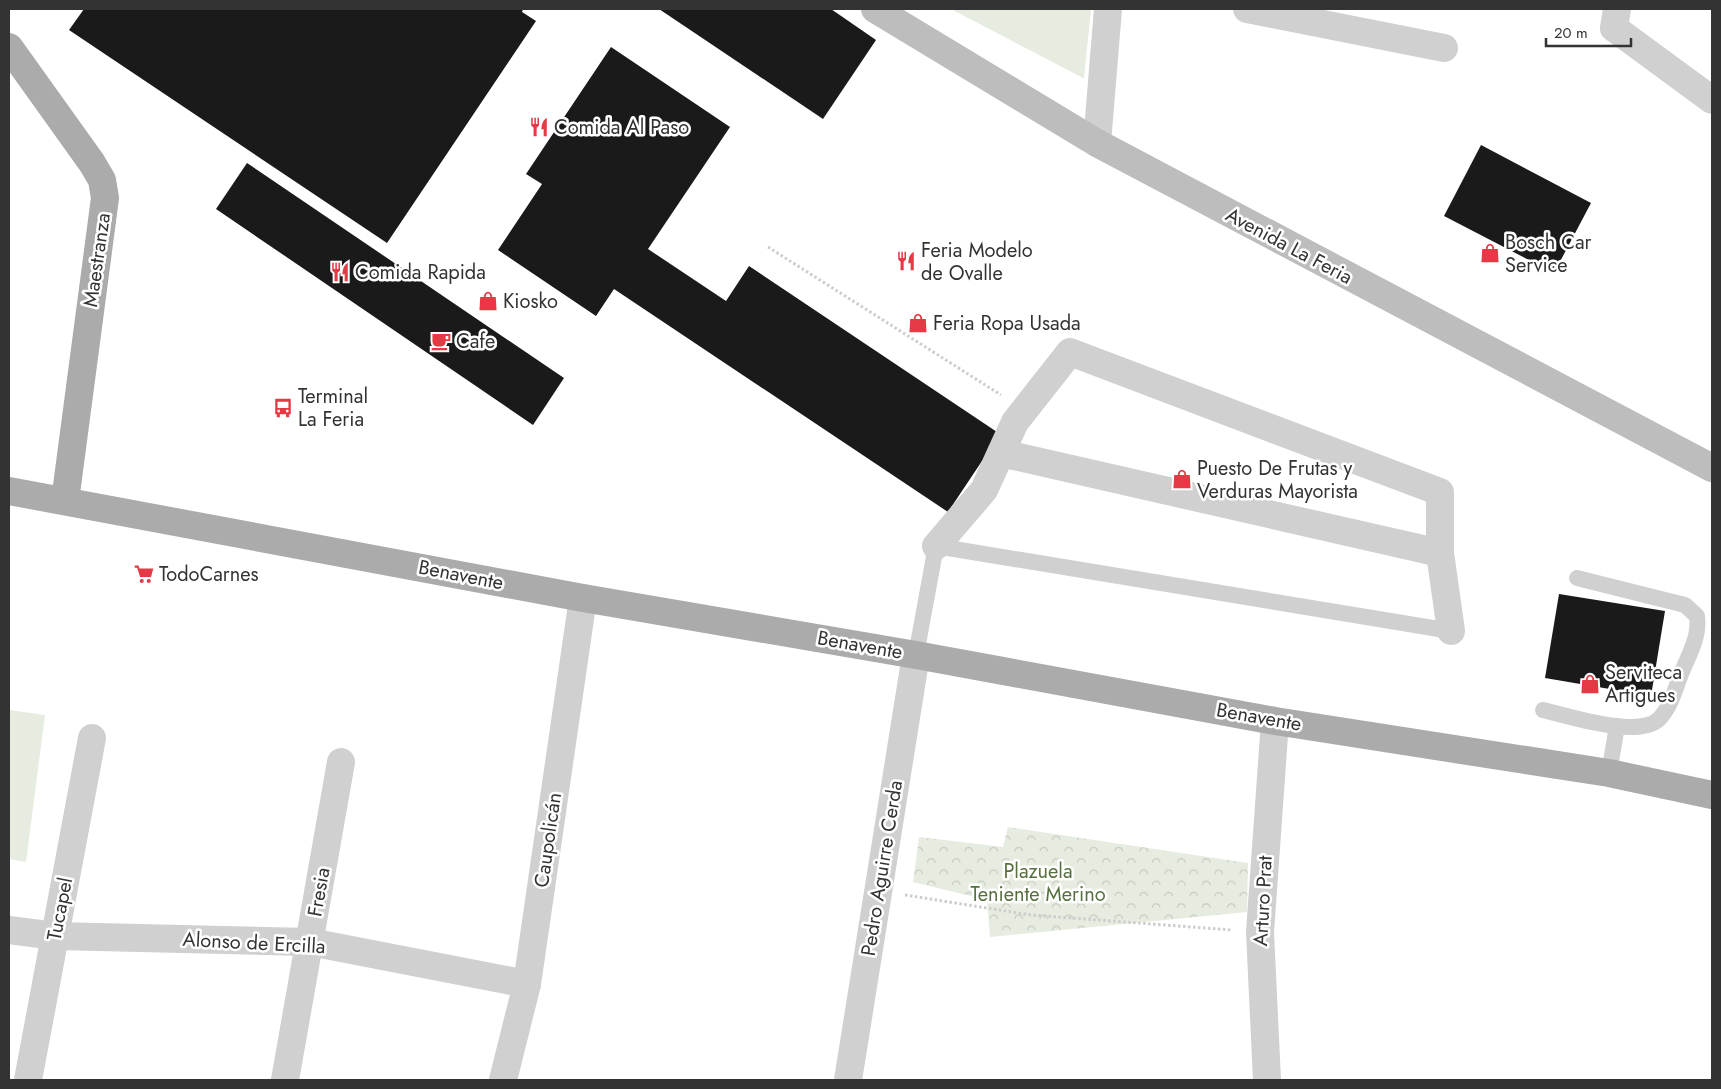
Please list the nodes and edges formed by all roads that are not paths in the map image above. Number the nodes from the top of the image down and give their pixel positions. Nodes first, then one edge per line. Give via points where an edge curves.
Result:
1 (875, 9) edge
2 (1108, 9) edge
3 (1247, 9) edge
4 (1617, 9) edge
5 (9, 47) edge
6 (1444, 48) dead end
7 (1712, 100) edge
8 (1097, 143) junction
9 (1001, 453) junction
10 (1712, 468) edge
11 (9, 491) edge
12 (65, 501) junction
13 (936, 546) junction
14 (1440, 554) junction
15 (1577, 578) dead end
16 (583, 598) junction
17 (1452, 630) joint
18 (916, 655) junction
19 (1543, 710) dead end
20 (1276, 721) junction
21 (1617, 726) junction
22 (92, 738) dead end
23 (340, 762) dead end
24 (1609, 773) junction
25 (1712, 795) edge
26 (9, 930) edge
27 (55, 936) junction
28 (310, 942) junction
29 (527, 984) junction
30 (28, 1080) edge
31 (285, 1080) edge
32 (503, 1080) edge
33 (848, 1080) edge
34 (1267, 1080) edge

1 - 8 main road, Avenida La Feria
2 - 8 street
3 - 6 street
4 - 7 street via 1614,28
5 - 12 main road, Maestranza via 92,163 102,180 105,198
8 - 10 main road, Avenida La Feria
9 - 13 street via 984,490
9 - 14 street
9 - 14 street via 1015,422 1070,352 1440,492
11 - 12 main road, Benavente
12 - 16 main road, Benavente
13 - 17 lane
13 - 18 lane
14 - 17 street
15 - 21 lane via 1685,605 1697,616 1699,630 1667,709 1658,721 1642,726
16 - 18 main road, Benavente
16 - 29 street, Caupolicán
18 - 20 main road, Benavente
18 - 33 street, Pedro Aguirre Cerda
19 - 21 lane
20 - 24 main road, Benavente
20 - 34 street, Arturo Prat via 1260,932
21 - 24 lane
22 - 27 street, Tucapel
23 - 28 street, Fresia
24 - 25 main road, Benavente
26 - 27 street, Alonso de Ercilla
27 - 28 street, Alonso de Ercilla
27 - 30 street, Tucapel
28 - 29 street, Alonso de Ercilla
28 - 31 street, Fresia
29 - 32 street, Caupolicán

